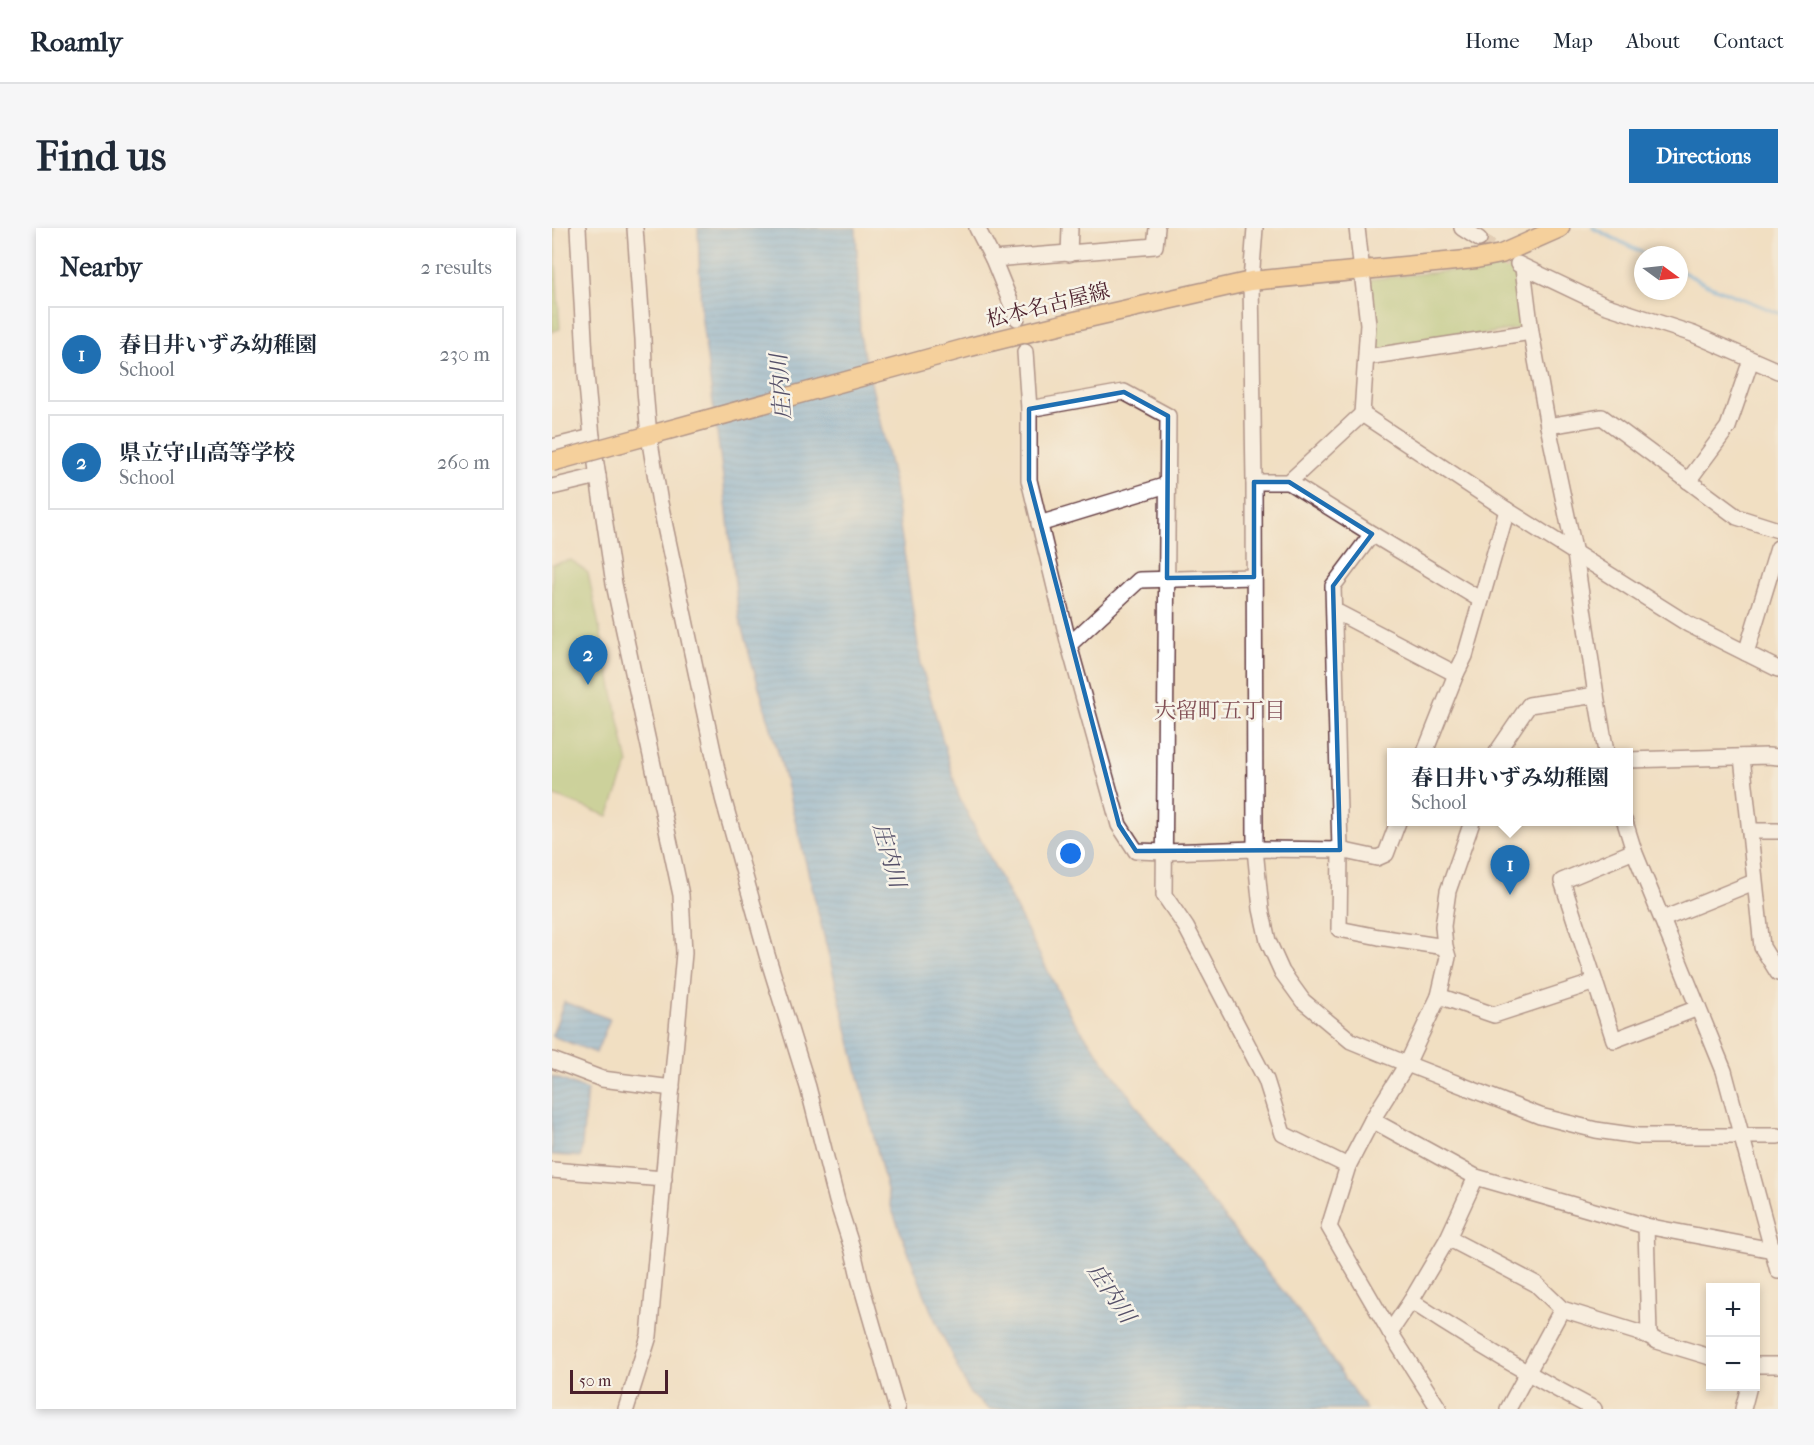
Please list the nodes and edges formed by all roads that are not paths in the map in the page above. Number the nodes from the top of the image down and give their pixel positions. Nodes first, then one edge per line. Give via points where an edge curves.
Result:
1 (578, 228) edge
2 (635, 228) edge
3 (977, 228) edge
4 (1070, 228) edge
5 (1157, 228) edge
6 (1255, 228) edge
7 (1357, 228) edge
8 (1462, 228) edge
9 (1560, 228) edge
10 (1479, 239) tunnel mouth
11 (1069, 254) junction
12 (993, 259) junction
13 (1361, 269) junction
14 (1251, 281) junction
15 (1017, 318) dead end
16 (1531, 332) junction
17 (1025, 352) dead end
18 (1367, 357) junction
19 (1751, 360) junction
20 (1778, 371) edge
21 (1029, 409) junction
22 (1362, 414) junction
23 (1548, 426) junction
24 (649, 436) junction
25 (592, 437) junction
26 (552, 447) edge
27 (552, 462) edge
28 (598, 476) junction
29 (1688, 481) junction
30 (1254, 482) junction
31 (1289, 482) junction
32 (1167, 485) junction
33 (552, 487) edge
34 (1507, 510) junction
35 (1039, 524) junction
36 (1778, 530) edge
37 (1372, 534) junction
38 (1778, 548) edge
39 (1575, 554) junction
40 (1254, 577) junction
41 (1167, 578) junction
42 (1481, 600) junction
43 (1335, 610) junction
44 (1069, 645) junction
45 (1746, 653) junction
46 (1778, 669) edge
47 (1455, 674) junction
48 (1596, 695) junction
49 (1427, 748) edge
50 (1500, 748) edge
51 (1605, 748) edge
52 (1742, 757) junction
53 (1778, 758) edge
54 (1633, 760) edge
55 (1396, 826) edge
56 (1468, 826) edge
57 (1626, 826) edge
58 (1751, 831) junction
59 (1778, 831) edge
60 (1256, 849) junction
61 (1340, 850) junction
62 (1634, 851) junction
63 (1165, 852) junction
64 (1754, 882) junction
65 (1663, 919) junction
66 (1445, 947) junction
67 (1778, 973) edge
68 (1595, 982) junction
69 (1439, 996) junction
70 (1698, 1008) junction
71 (552, 1060) edge
72 (1407, 1065) junction
73 (672, 1088) junction
74 (1372, 1120) junction
75 (1742, 1136) junction
76 (1778, 1136) edge
77 (1348, 1166) junction
78 (552, 1170) edge
79 (1476, 1177) junction
80 (664, 1179) junction
81 (1646, 1226) junction
82 (1448, 1238) junction
83 (1775, 1251) edge
84 (1778, 1271) edge
85 (1411, 1301) junction
86 (1562, 1309) junction
87 (1390, 1332) junction
88 (1649, 1336) junction
89 (1706, 1356) edge
90 (1760, 1365) edge
91 (1778, 1365) edge
92 (1527, 1374) junction
93 (1748, 1391) edge
94 (626, 1409) edge
95 (897, 1409) edge
96 (1440, 1409) edge
97 (1508, 1409) edge
98 (1593, 1409) edge
99 (1743, 1409) edge

1 - 25 street
2 - 24 street
3 - 12 street
4 - 11 street
5 - 11 street via 1155,246
6 - 14 street
7 - 13 street
8 - 10 street
9 - 13 main road, 松本名古屋線 via 1501,254
11 - 12 street
12 - 15 street
13 - 14 main road, 松本名古屋線
13 - 18 street via 1368,324
14 - 24 main road, 松本名古屋線 via 963,349
14 - 30 street
16 - 18 street
16 - 19 street via 1520,266 1604,305 1693,334
16 - 23 street
17 - 21 street
18 - 22 street
19 - 20 street
19 - 29 street via 1728,427
21 - 32 street via 1124,392 1168,416
21 - 35 street via 1029,480
22 - 31 street
22 - 34 street
23 - 29 street via 1602,417
23 - 39 street
24 - 27 main road, 松本名古屋線, bridge
24 - 95 street via 723,798
25 - 26 street
25 - 28 street
28 - 33 street
28 - 73 street via 614,584 681,895 684,953
29 - 36 street via 1737,517
30 - 31 street
30 - 40 street
31 - 37 street
32 - 35 street
32 - 41 street
34 - 39 street
34 - 42 street
35 - 44 street
37 - 42 street
37 - 43 street via 1333,586
38 - 45 street
39 - 45 street via 1688,624
39 - 48 street
40 - 41 street
40 - 60 street
41 - 44 street via 1139,580
41 - 63 street
42 - 47 street via 1465,656
43 - 47 street
43 - 61 street
44 - 63 street via 1119,825 1136,851
45 - 46 street
47 - 49 street
48 - 50 street via 1529,705
48 - 51 street
52 - 53 street
52 - 54 street
52 - 58 street
55 - 61 street via 1386,854 1377,858
56 - 66 street via 1448,891 1443,926
57 - 62 street
58 - 59 street
58 - 64 street
60 - 61 street
60 - 63 street
60 - 72 street via 1261,909 1268,941 1282,972 1303,1001 1351,1041
61 - 66 street via 1340,929
62 - 65 street
62 - 68 street via 1562,881
63 - 77 street via 1164,895 1186,927 1266,1080 1283,1134
64 - 65 street
64 - 67 street via 1762,947
65 - 70 street
66 - 69 street via 1448,957
68 - 69 street via 1494,1015
68 - 70 street via 1614,1040
69 - 72 street
70 - 75 street via 1724,1071
71 - 73 street via 602,1079
72 - 74 street
72 - 75 street via 1540,1116 1596,1130 1638,1136
73 - 80 street
74 - 77 street
74 - 79 street
75 - 76 street
75 - 83 street
77 - 87 street via 1329,1227
78 - 80 street
79 - 81 street
79 - 82 street
80 - 94 street via 650,1336
81 - 83 street
81 - 88 street
82 - 85 street
82 - 86 street via 1536,1284
83 - 84 street
85 - 87 street
85 - 92 street
86 - 88 street
86 - 92 street
87 - 96 street
88 - 89 street
90 - 91 street
92 - 97 street
92 - 98 street
93 - 99 street

